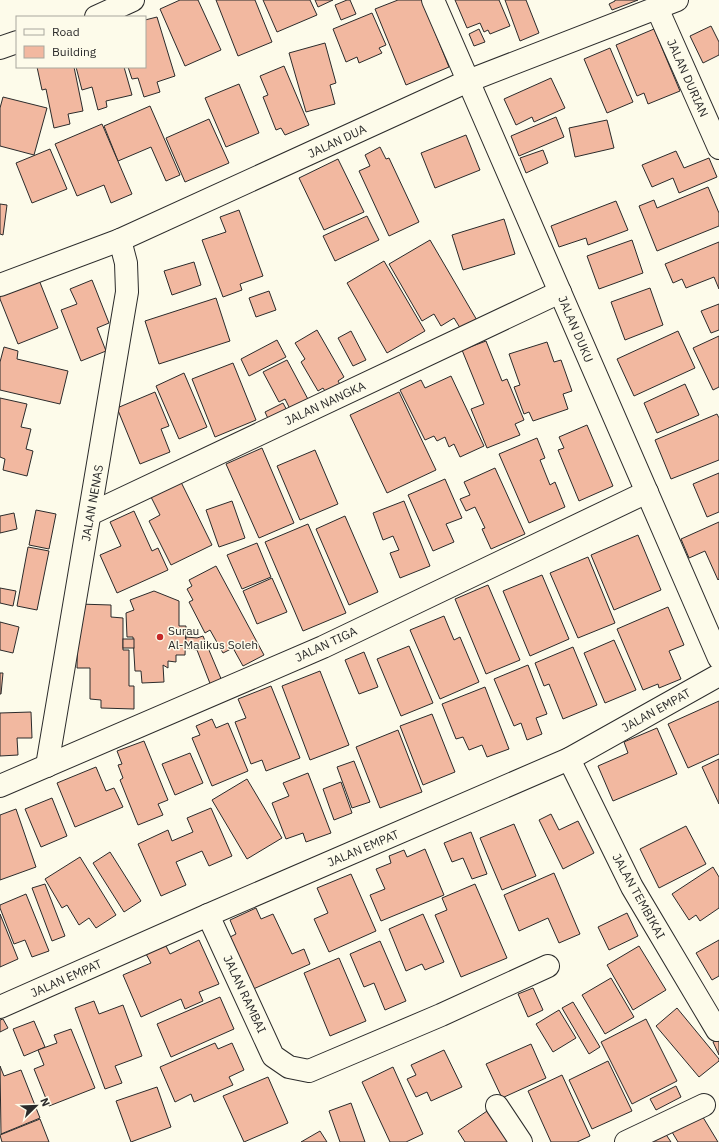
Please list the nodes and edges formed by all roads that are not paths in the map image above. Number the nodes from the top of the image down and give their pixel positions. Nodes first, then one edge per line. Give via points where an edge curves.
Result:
1 (133, 0) edge
2 (433, 0) edge
3 (667, 4) edge
4 (98, 16) edge
5 (16, 42) edge
6 (0, 48) edge
7 (468, 81) junction
8 (719, 148) edge
9 (120, 240) junction
10 (0, 285) edge
11 (560, 292) junction
12 (647, 492) junction
13 (90, 514) junction
14 (719, 658) edge
15 (719, 675) edge
16 (569, 759) junction
17 (47, 766) junction
18 (0, 786) edge
19 (208, 914) junction
20 (548, 966) dead end
21 (0, 1007) edge
22 (717, 1030) dead end
23 (704, 1105) dead end
24 (497, 1106) dead end
25 (521, 1142) edge
26 (626, 1142) edge

1 - 4 street
2 - 7 street, JALAN DUKU
3 - 7 street, JALAN DUA
3 - 8 street, JALAN DURIAN
5 - 6 street
7 - 9 street, JALAN DUA
7 - 11 street, JALAN DUKU
9 - 10 street, JALAN DUA
9 - 13 street, JALAN NENAS via 126,263 127,292
11 - 12 street, JALAN DUKU
11 - 13 street, JALAN NANGKA
12 - 14 street, JALAN DUKU
12 - 17 street, JALAN TIGA via 323,647
13 - 17 street, JALAN NENAS
15 - 16 street, JALAN EMPAT
16 - 19 street, JALAN EMPAT
16 - 22 street, JALAN TEMBIKAI via 632,888
17 - 18 street, JALAN TIGA
19 - 20 street, JALAN RAMBAI via 273,1056 289,1067 309,1071
19 - 21 street, JALAN EMPAT
23 - 26 street
24 - 25 street

